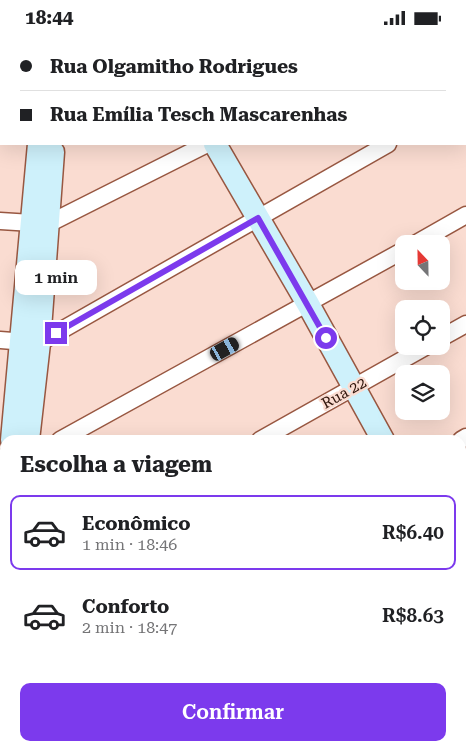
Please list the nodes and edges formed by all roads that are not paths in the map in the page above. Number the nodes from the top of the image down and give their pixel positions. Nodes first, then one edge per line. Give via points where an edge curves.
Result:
1 (39, 145) edge
2 (54, 145) edge
3 (205, 145) edge
4 (216, 145) edge
5 (386, 145) edge
6 (466, 215) edge
7 (258, 218) junction
8 (0, 221) edge
9 (40, 223) junction
10 (431, 235) edge
11 (395, 255) edge
12 (308, 304) junction
13 (466, 324) edge
14 (450, 333) edge
15 (20, 342) edge
16 (411, 355) edge
17 (353, 388) junction
18 (12, 435) edge
19 (28, 435) edge
20 (69, 435) edge
21 (269, 435) edge
22 (380, 435) edge

1 - 9 street
2 - 9 street
3 - 9 street
4 - 7 street
5 - 7 street
6 - 10 street
7 - 12 street
7 - 15 street
8 - 9 street
9 - 15 street
11 - 12 street
12 - 17 street
12 - 20 street
13 - 14 street
15 - 18 street
15 - 19 street
16 - 17 street, Rua 22
17 - 21 street, Rua 22
17 - 22 street

